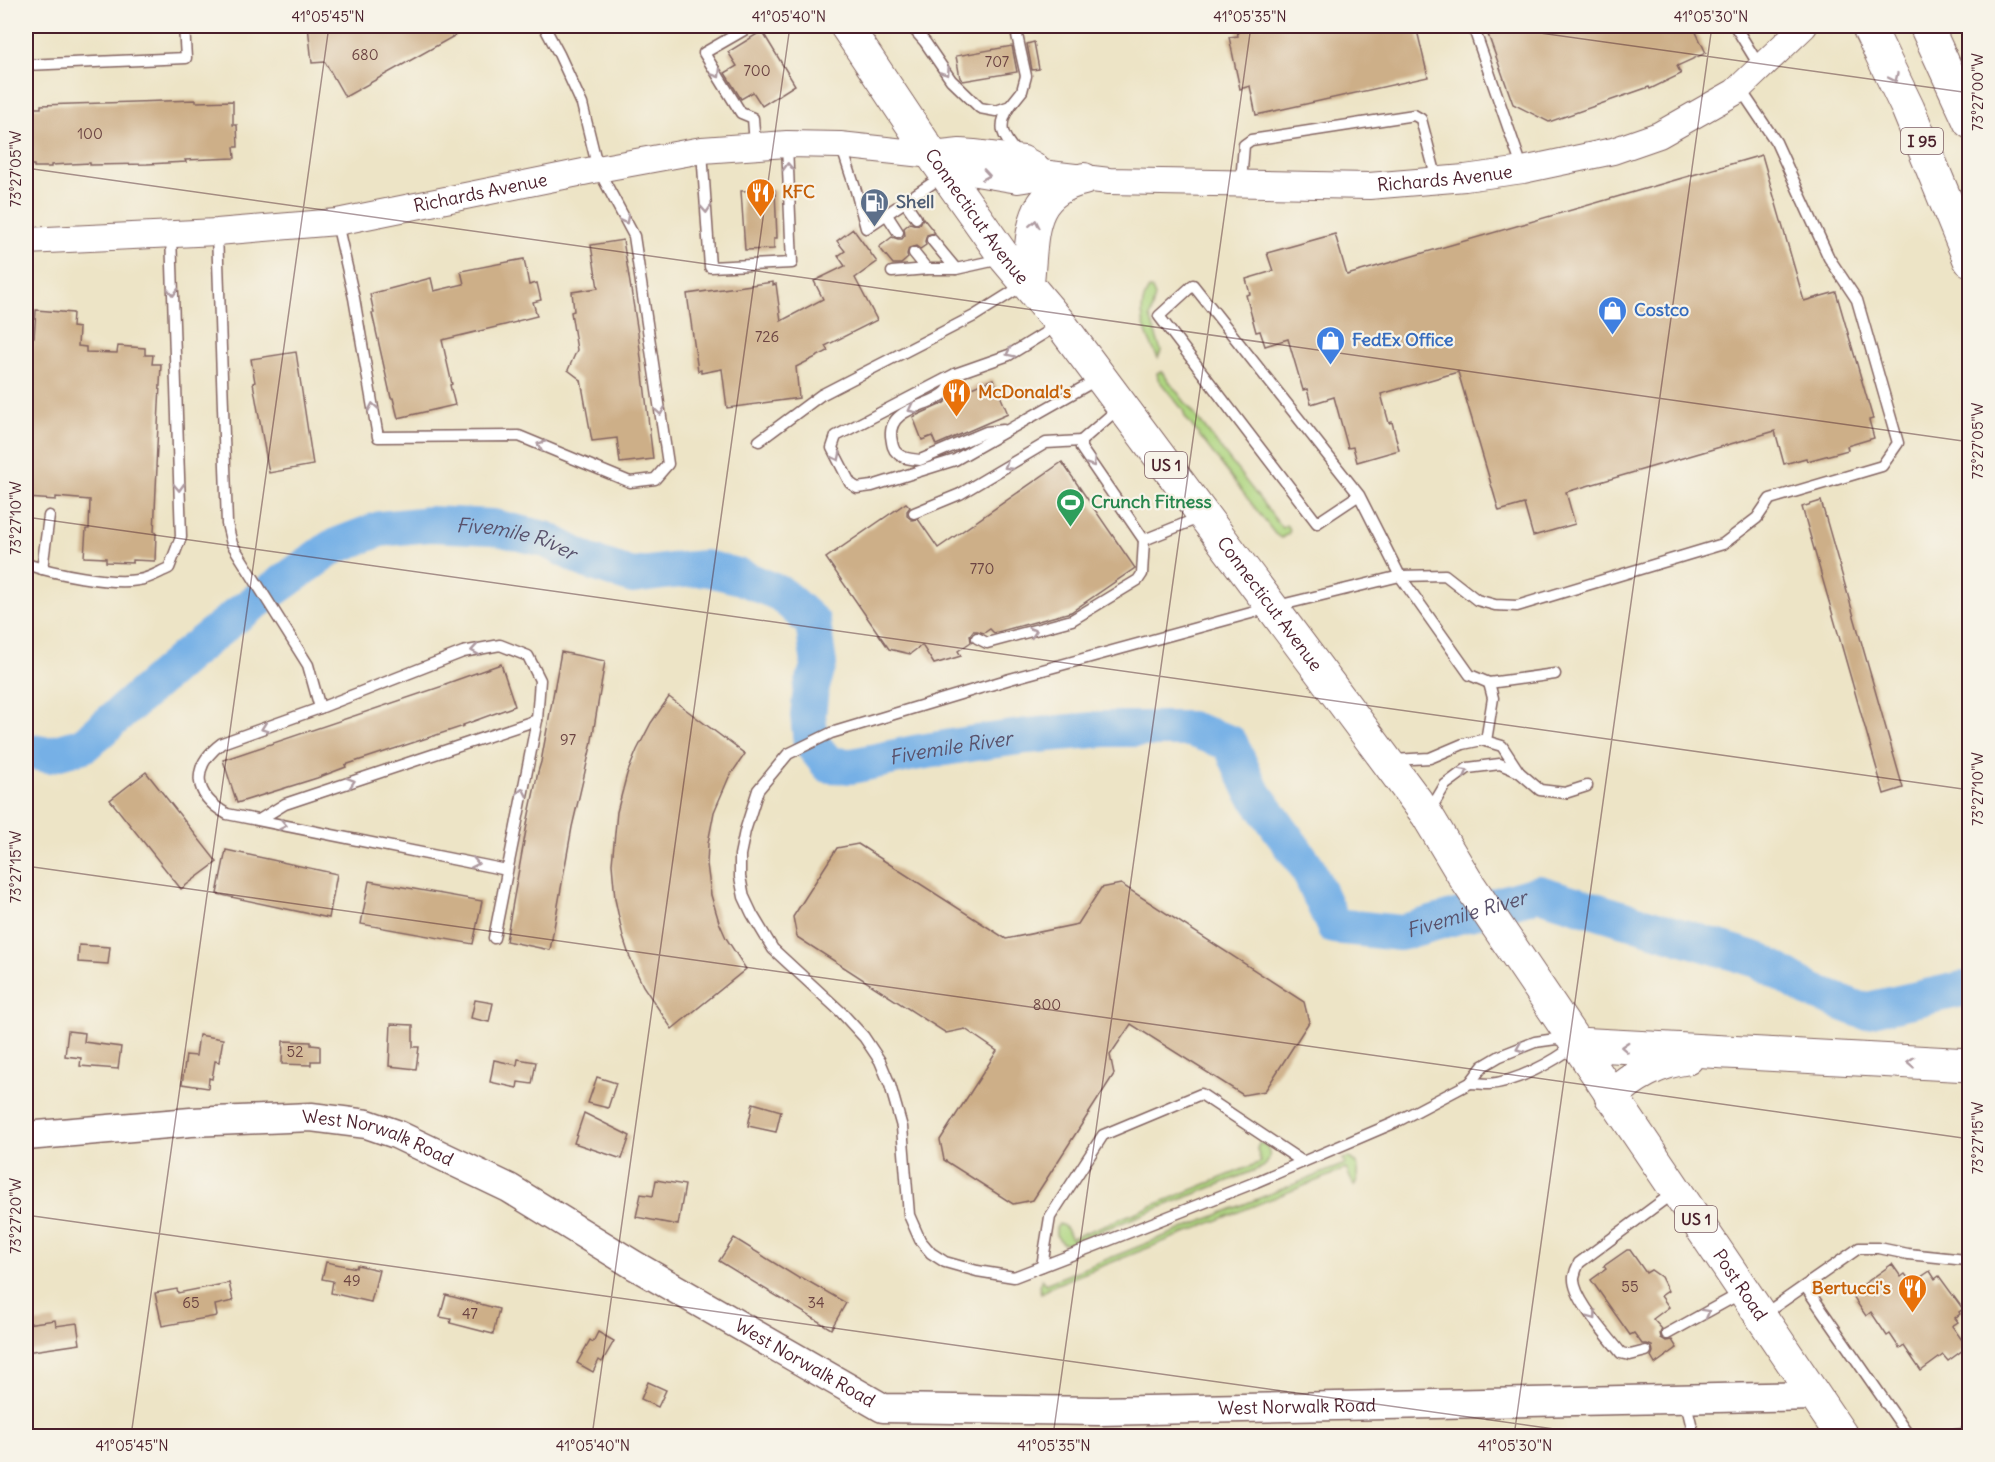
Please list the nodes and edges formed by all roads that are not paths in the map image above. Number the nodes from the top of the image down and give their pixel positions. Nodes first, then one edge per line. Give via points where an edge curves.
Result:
1 (184, 26) edge
2 (544, 26) edge
3 (751, 26) edge
4 (846, 26) edge
5 (911, 26) edge
6 (1015, 26) edge
7 (1473, 26) edge
8 (1735, 26) edge
9 (1804, 26) edge
10 (1868, 26) edge
11 (1926, 26) edge
12 (26, 65) edge
13 (1760, 68) junction
14 (1740, 87) junction
15 (1010, 106) junction
16 (1970, 122) edge
17 (787, 144) junction
18 (840, 145) junction
19 (755, 146) junction
20 (702, 150) junction
21 (939, 164) junction
22 (1032, 166) junction
23 (598, 169) junction
24 (1523, 170) junction
25 (1084, 179) junction
26 (1437, 180) junction
27 (1241, 182) junction
28 (905, 202) junction
29 (887, 215) junction
30 (916, 218) dead end
31 (337, 222) junction
32 (217, 232) junction
33 (898, 232) dead end
34 (171, 234) junction
35 (932, 240) dead end
36 (26, 241) edge
37 (915, 254) dead end
38 (1005, 258) junction
39 (1970, 260) edge
40 (927, 269) junction
41 (956, 269) junction
42 (892, 272) dead end
43 (1028, 282) junction
44 (1060, 323) junction
45 (955, 374) junction
46 (1101, 377) junction
47 (1122, 406) junction
48 (1010, 429) junction
49 (759, 441) dead end
50 (1081, 441) junction
51 (1359, 495) junction
52 (914, 513) dead end
53 (1204, 515) junction
54 (49, 516) dead end
55 (1144, 540) junction
56 (26, 564) edge
57 (42, 569) junction
58 (1400, 576) junction
59 (1273, 607) junction
60 (977, 638) dead end
61 (1555, 674) dead end
62 (1489, 683) junction
63 (320, 708) junction
64 (537, 720) junction
65 (1486, 741) junction
66 (1386, 760) junction
67 (1519, 772) junction
68 (1587, 786) dead end
69 (1427, 815) junction
70 (259, 820) junction
71 (507, 870) junction
72 (494, 938) dead end
73 (1576, 1044) junction
74 (1746, 1052) junction
75 (1970, 1065) edge
76 (1470, 1083) junction
77 (1611, 1096) junction
78 (26, 1136) edge
79 (1303, 1162) junction
80 (1676, 1190) junction
81 (1970, 1265) edge
82 (1042, 1266) junction
83 (1805, 1286) junction
84 (1753, 1304) junction
85 (1667, 1334) dead end
86 (1646, 1351) dead end
87 (1814, 1396) junction
88 (1685, 1398) junction
89 (1970, 1433) edge
90 (1694, 1437) edge
91 (1842, 1437) edge
92 (1909, 1437) edge
93 (1950, 1437) edge

1 - 12 lane via 186,58
2 - 23 lane via 582,104
3 -> 19 lane via 704,53 741,112 753,118
4 - 21 main road, Connecticut Avenue / US 1
5 -> 15 lane via 951,80 980,108 996,111
6 - 15 lane via 1026,76 1022,91
7 - 24 lane
8 - 13 lane
9 - 13 street, Richards Avenue
10 -> 39 highway, I 95
11 - 16 highway, I 95
13 - 14 street, Richards Avenue
14 - 24 street, Richards Avenue via 1659,135 1613,151
14 - 58 lane via 1776,142 1829,258 1857,300 1898,443 1882,466 1770,499 1757,518 1723,544 1517,606 1477,600 1444,575
15 - 22 lane via 1002,118 1006,141
17 - 18 street, Richards Avenue
17 - 19 street, Richards Avenue
20 -> 17 lane via 710,267 792,263
18 - 21 street, Richards Avenue
18 - 29 lane via 866,228
19 - 20 street, Richards Avenue
20 - 23 street, Richards Avenue
21 - 22 street, Richards Avenue via 1018,180 1031,178
21 - 28 lane
21 - 38 main road, Connecticut Avenue / US 1
22 - 25 street, Richards Avenue
23 - 31 street, Richards Avenue
23 -> 31 lane via 634,236 668,464 655,479 630,482 519,436 378,437
24 - 26 street, Richards Avenue
25 - 27 street, Richards Avenue
43 -> 25 main road via 1039,209 1060,187
26 - 27 street, Richards Avenue via 1369,186
26 - 27 lane via 1421,119 1414,115 1251,140 1244,145
28 - 29 lane
28 - 30 lane
29 - 33 lane
31 - 32 street, Richards Avenue
32 - 34 street, Richards Avenue
32 - 63 lane via 227,524 232,544 308,665
34 - 36 street, Richards Avenue
34 -> 57 lane via 181,537 169,568 141,580 119,582
35 - 41 lane
37 - 40 lane
38 - 41 lane
38 - 43 main road, Connecticut Avenue / US 1
40 - 41 lane
40 - 42 lane
43 - 44 main road, Connecticut Avenue / US 1
43 - 49 lane via 974,316 820,395
44 -> 45 lane via 1009,355
44 - 46 main road, Connecticut Avenue / US 1
45 -> 48 lane via 946,392 900,415 893,423 892,446 898,454 920,460 986,432
45 -> 48 lane via 836,436 832,448 850,483 857,488 872,486 955,460
46 - 47 main road, Connecticut Avenue / US 1
46 - 48 lane
47 - 50 lane
47 - 53 main road, Connecticut Avenue / US 1
50 -> 52 lane via 1046,443 960,494
50 -> 55 lane via 1081,448
51 - 51 lane via 1193,285 1159,316 1317,523
51 - 58 lane
53 - 55 lane
53 - 59 main road, Connecticut Avenue / US 1
54 - 57 lane
60 -> 55 lane via 987,643 1072,620 1138,580 1142,574
56 - 57 lane
58 - 59 lane
58 - 62 lane via 1470,675
59 - 66 main road, Connecticut Avenue / US 1
59 - 82 lane via 831,733 788,754 758,790 740,855 744,897 772,949 841,1012 880,1060 902,1127 909,1215 920,1240 945,1262 977,1271 1014,1277
61 - 62 lane
62 - 65 lane via 1493,698
64 -> 63 lane via 540,680 528,656 500,645 463,652
63 -> 70 lane via 222,743 202,764 200,786 206,799 227,814
70 -> 64 lane via 285,804
71 -> 64 lane
65 - 66 lane via 1463,744 1430,758
65 - 67 lane via 1502,746
66 - 69 main road, Connecticut Avenue / US 1
67 - 68 lane via 1540,790 1565,793
69 -> 67 lane via 1445,785 1468,768 1500,764
69 - 73 main road, Connecticut Avenue / US 1
70 -> 71 lane
71 - 72 lane
74 -> 73 highway
73 - 76 lane via 1562,1056 1508,1079
73 -> 76 lane via 1556,1040 1535,1042 1483,1066
73 - 77 main road, Post Road / US 1
75 -> 74 highway
74 - 77 highway via 1669,1061 1642,1072
76 - 79 lane via 1394,1123
77 - 80 main road, Post Road / US 1
78 - 88 main road, West Norwalk Road via 311,1117 367,1124 509,1188 883,1408 1099,1411
79 - 82 lane
79 - 82 lane via 1201,1094 1103,1135 1050,1217
80 - 84 main road, Post Road / US 1
80 -> 86 lane via 1579,1263 1574,1276 1578,1293 1621,1353
81 - 83 lane via 1966,1260 1859,1248
83 - 84 lane
83 - 92 lane
85 -> 84 lane
84 - 87 main road, Post Road / US 1
87 - 88 main road, West Norwalk Road
87 - 91 main road, Post Road / US 1
88 - 90 lane
89 - 93 lane

